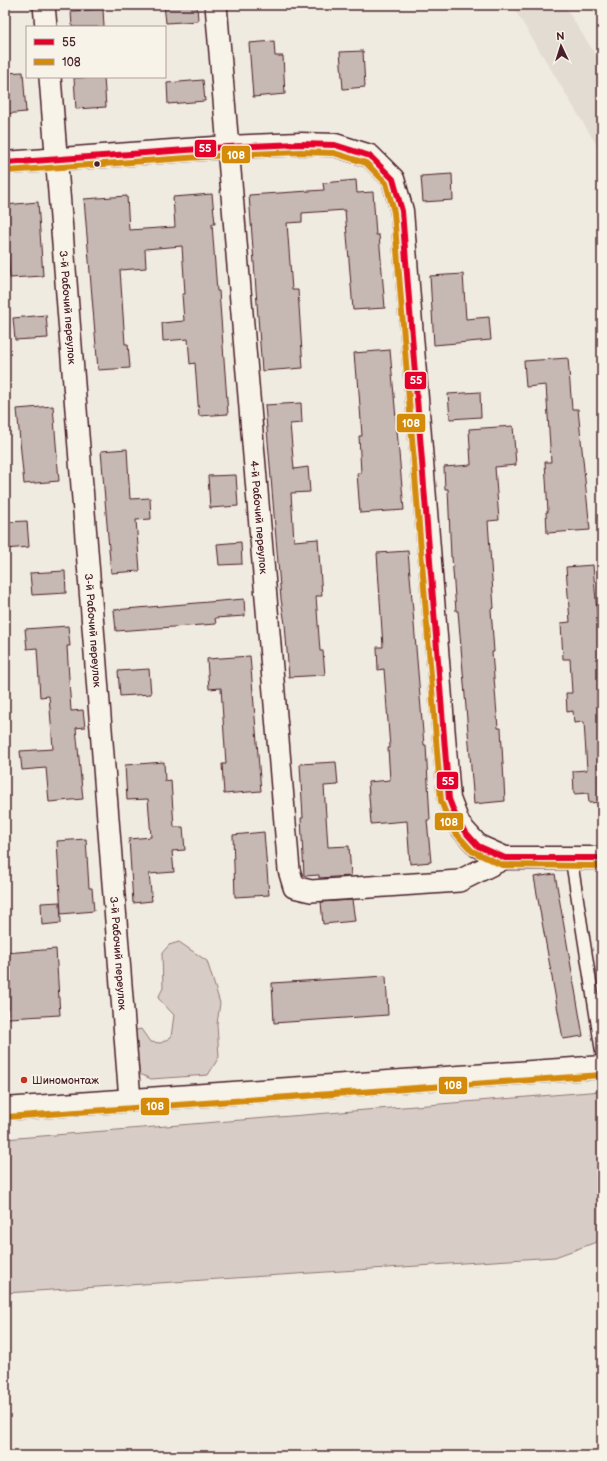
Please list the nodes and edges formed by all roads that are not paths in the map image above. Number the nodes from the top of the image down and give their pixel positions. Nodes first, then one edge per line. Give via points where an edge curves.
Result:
1 (44, 5) edge
2 (216, 5) edge
3 (46, 26) edge
4 (50, 78) edge
5 (228, 147) junction
6 (56, 160) junction
7 (5, 163) edge
8 (504, 858) junction
9 (571, 858) junction
10 (602, 858) edge
11 (602, 1055) edge
12 (602, 1066) edge
13 (130, 1100) junction
14 (5, 1109) edge

1 - 3 street
2 - 5 street, 4-й Рабочий переулок
4 - 6 street, 3-й Рабочий переулок
5 - 6 street
5 - 8 street via 336,145 370,156 393,180 402,211 449,799 460,825 478,846
5 - 8 street, 4-й Рабочий переулок via 289,870 294,887 312,891 459,881
6 - 7 street
6 - 13 street, 3-й Рабочий переулок
8 - 9 street
9 - 10 street
9 - 11 lane
12 - 13 street
13 - 14 street

